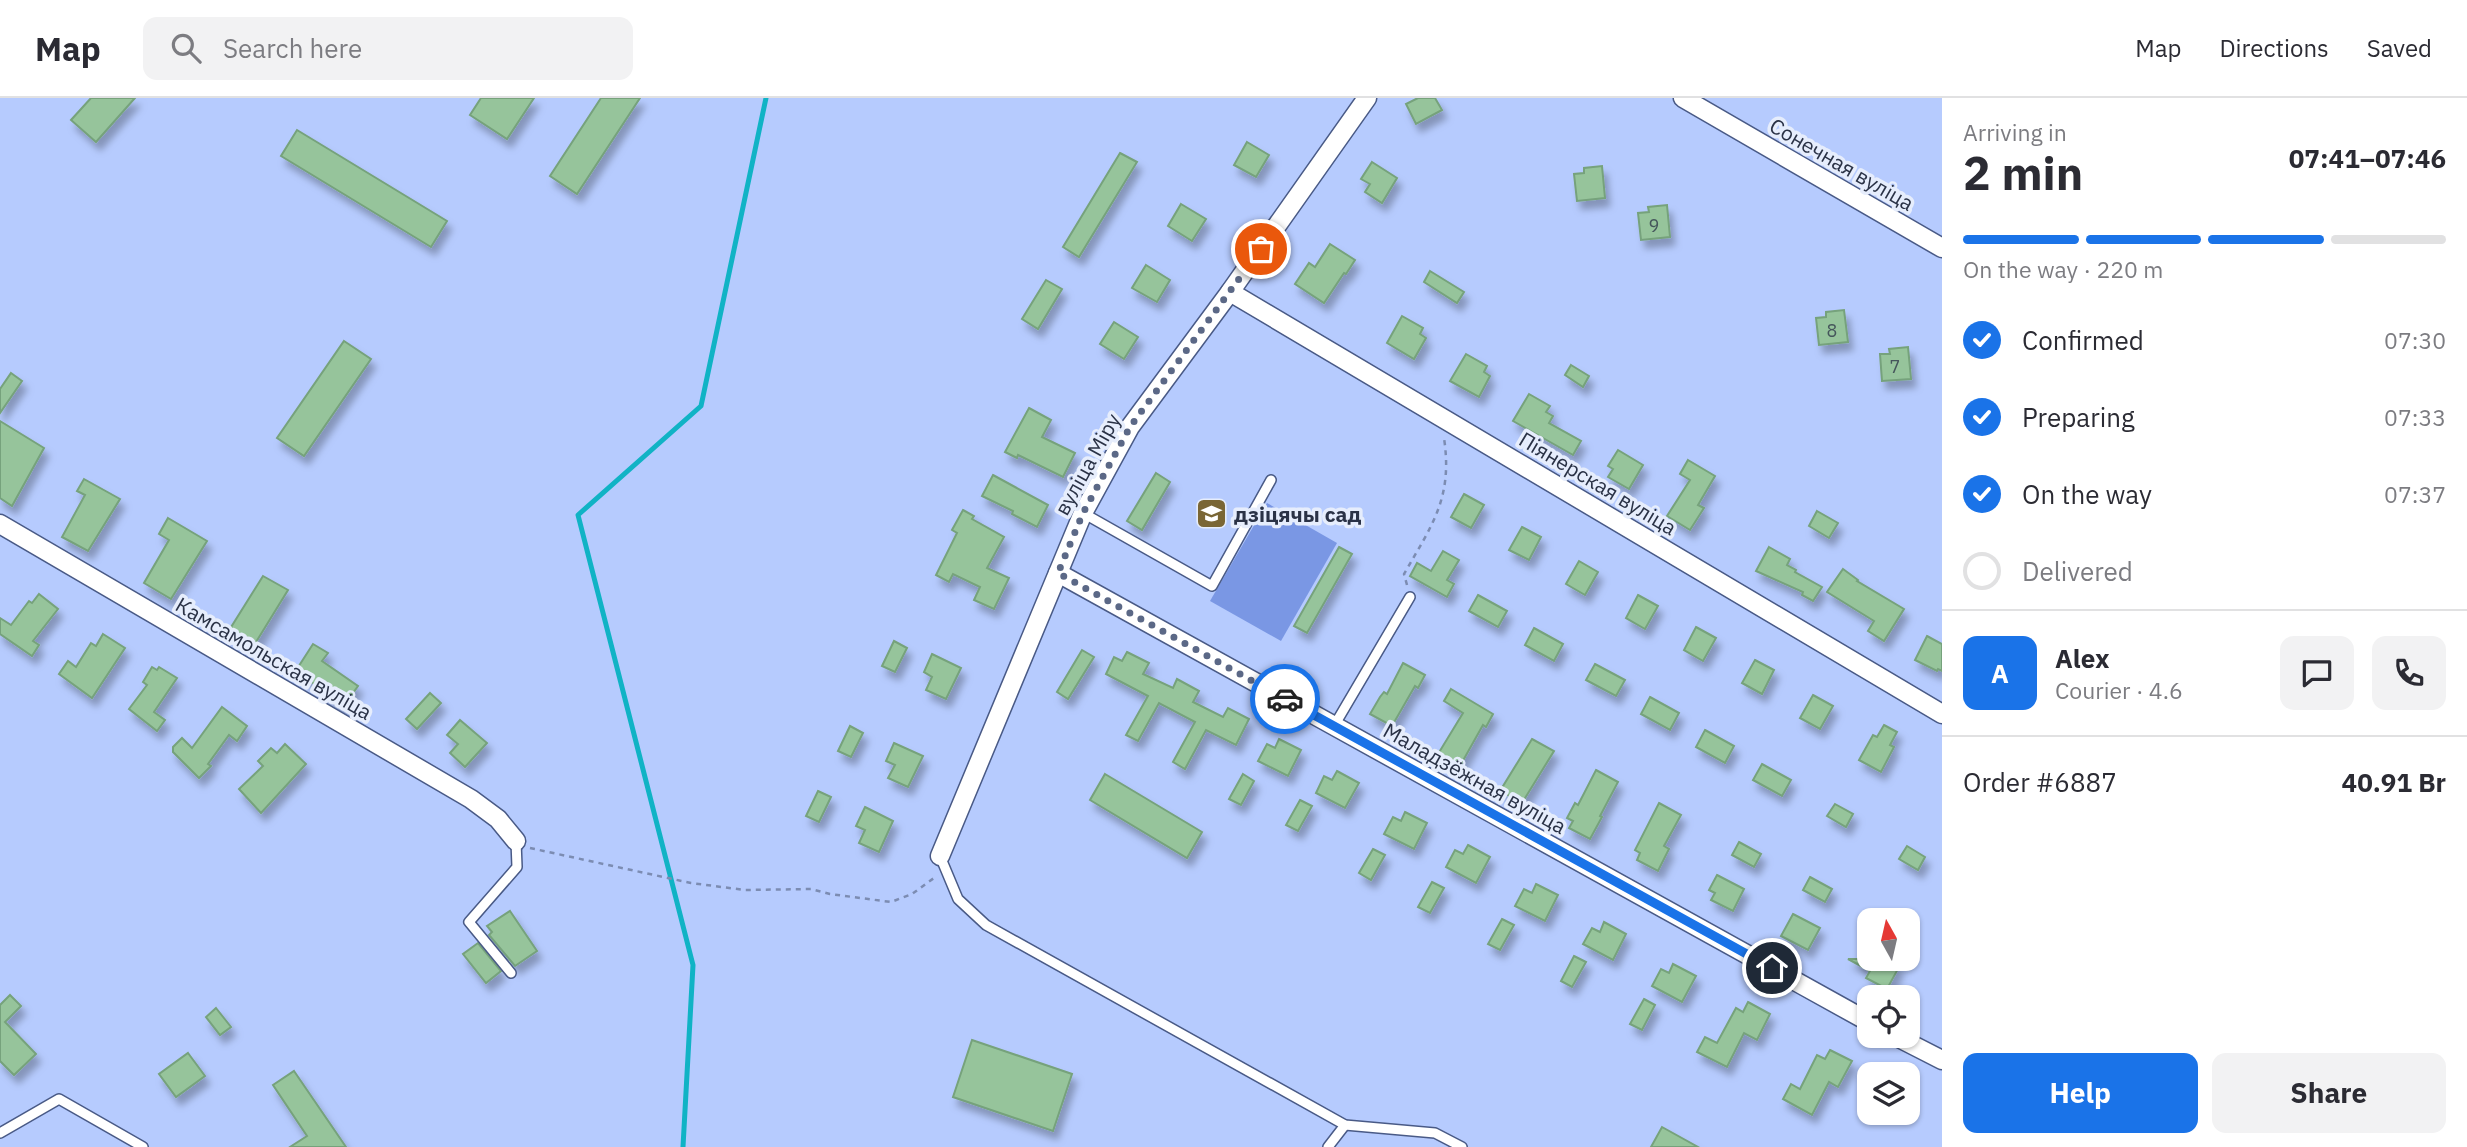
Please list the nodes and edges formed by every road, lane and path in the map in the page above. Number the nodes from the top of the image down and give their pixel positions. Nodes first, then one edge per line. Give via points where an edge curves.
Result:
1 (1367, 98) edge
2 (1683, 98) edge
3 (1942, 248) edge
4 (1230, 292) junction
5 (1437, 415) junction
6 (1271, 480) dead end
7 (1083, 513) junction
8 (0, 524) edge
9 (1058, 573) junction
10 (1410, 597) joint
11 (1942, 714) edge
12 (1334, 726) junction
13 (516, 841) junction
14 (943, 863) junction
15 (512, 973) dead end
16 (1857, 1015) edge
17 (1917, 1048) edge
18 (1938, 1059) edge
19 (1345, 1125) junction
20 (0, 1133) edge
21 (143, 1147) edge
22 (1328, 1147) edge
23 (1462, 1147) edge

1 - 4 street, вуліца Міру
2 - 3 street, Сонечная вуліца
4 - 5 street, Піянерская вуліца
4 - 7 street, вуліца Міру via 1130,427
5 - 10 path via 1446,457 1443,498 1404,574
5 - 11 street, Піянерская вуліца
6 - 7 lane via 1212,586
7 - 9 street, вуліца Міру
8 - 13 street, Камсамольская вуліца via 471,799 498,819
9 - 12 street, Маладзёжная вуліца
9 - 14 street, вуліца Міру
10 - 12 lane
12 - 16 street, Маладзёжная вуліца
13 - 14 path via 533,850 683,882 745,890 811,889 891,902 912,894
13 - 15 lane via 517,867 469,922
14 - 19 lane via 958,899 986,925
17 - 18 street
19 - 22 lane
19 - 23 lane via 1435,1133
20 - 21 lane via 59,1099

